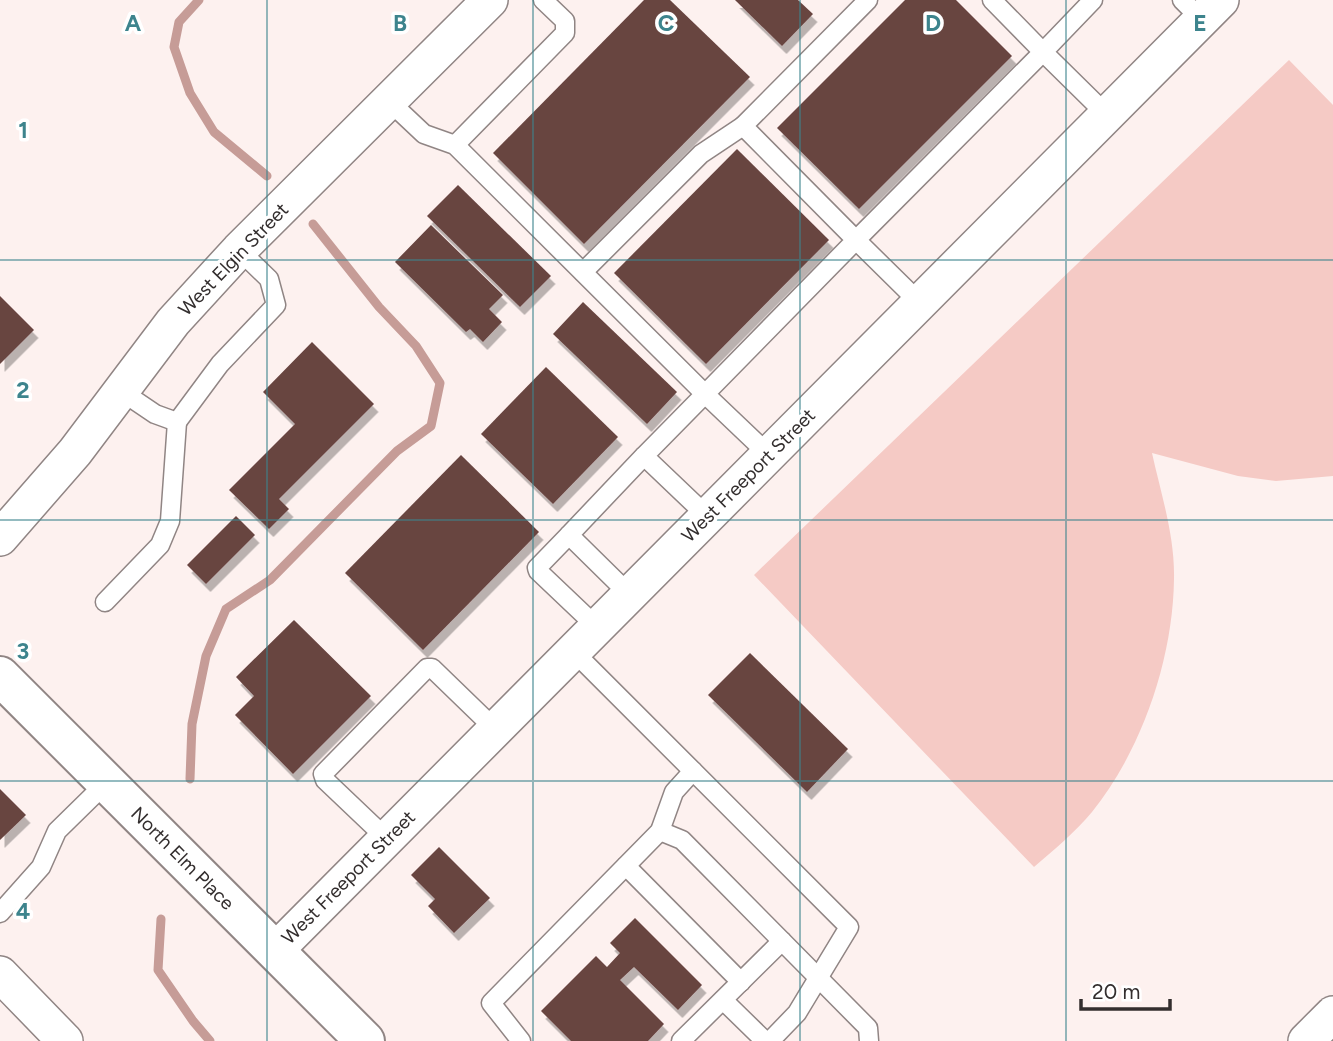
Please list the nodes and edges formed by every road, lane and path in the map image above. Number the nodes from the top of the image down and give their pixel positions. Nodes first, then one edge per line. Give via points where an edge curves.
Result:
1 (489, 0) edge
2 (543, 0) edge
3 (868, 0) edge
4 (992, 0) edge
5 (1093, 0) edge
6 (1201, 6) edge
7 (1043, 52) junction
8 (390, 102) junction
9 (1108, 116) junction
10 (743, 126) junction
11 (455, 145) junction
12 (856, 240) junction
13 (239, 250) junction
14 (583, 272) junction
15 (921, 304) junction
16 (121, 391) junction
17 (705, 394) junction
18 (177, 422) junction
19 (769, 455) junction
20 (644, 456) junction
21 (707, 516) junction
22 (569, 535) junction
23 (0, 538) edge
24 (630, 595) junction
25 (105, 602) dead end
26 (598, 628) junction
27 (574, 652) junction
28 (0, 676) edge
29 (496, 730) junction
30 (693, 771) junction
31 (107, 782) junction
32 (660, 831) junction
33 (386, 838) junction
34 (626, 866) junction
35 (0, 913) edge
36 (782, 941) junction
37 (276, 950) junction
38 (0, 974) edge
39 (819, 979) junction
40 (741, 982) junction
41 (723, 1000) junction
42 (1333, 1014) edge
43 (65, 1041) edge
44 (365, 1041) edge
45 (522, 1041) edge
46 (681, 1041) edge
47 (767, 1041) edge
48 (869, 1041) edge
49 (1306, 1041) edge

1 - 8 street, West Elgin Street
2 - 11 lane via 565,21 565,33
3 - 10 lane
4 - 7 lane
5 - 7 lane
6 - 9 street, West Freeport Street
7 - 9 lane
7 - 12 lane
8 - 11 lane via 424,134
8 - 13 street, West Elgin Street
9 - 15 street, West Freeport Street
10 - 12 lane
10 - 14 lane via 701,154
11 - 14 lane
12 - 15 lane
12 - 17 lane
13 - 16 street, West Elgin Street via 173,322
13 - 18 lane via 269,279 276,306 220,364
14 - 17 lane
15 - 19 street, West Freeport Street
16 - 18 lane via 155,414
16 - 23 street, West Elgin Street
17 - 19 lane
17 - 20 lane
18 - 25 lane via 170,521 160,545
19 - 21 street, West Freeport Street
20 - 21 lane
20 - 22 lane
21 - 24 street, West Freeport Street
22 - 24 lane
22 - 26 lane via 537,568
24 - 26 street, West Freeport Street
26 - 27 street, West Freeport Street
27 - 29 street, West Freeport Street
27 - 30 lane
28 - 31 main road, North Elm Place
29 - 33 street, West Freeport Street
29 - 33 lane via 427,668 323,774
30 - 32 lane via 674,792
30 - 39 lane via 849,928
31 - 35 lane via 57,831 41,867
31 - 37 main road, North Elm Place
32 - 34 lane
32 - 36 lane via 682,840
33 - 37 street, West Freeport Street
34 - 40 lane
34 - 45 lane via 491,1003
36 - 39 lane
36 - 40 lane
37 - 44 main road, North Elm Place
38 - 43 street
39 - 47 lane via 797,1013
39 - 48 lane via 869,1028
40 - 41 lane
41 - 46 lane
41 - 47 lane
42 - 49 street

